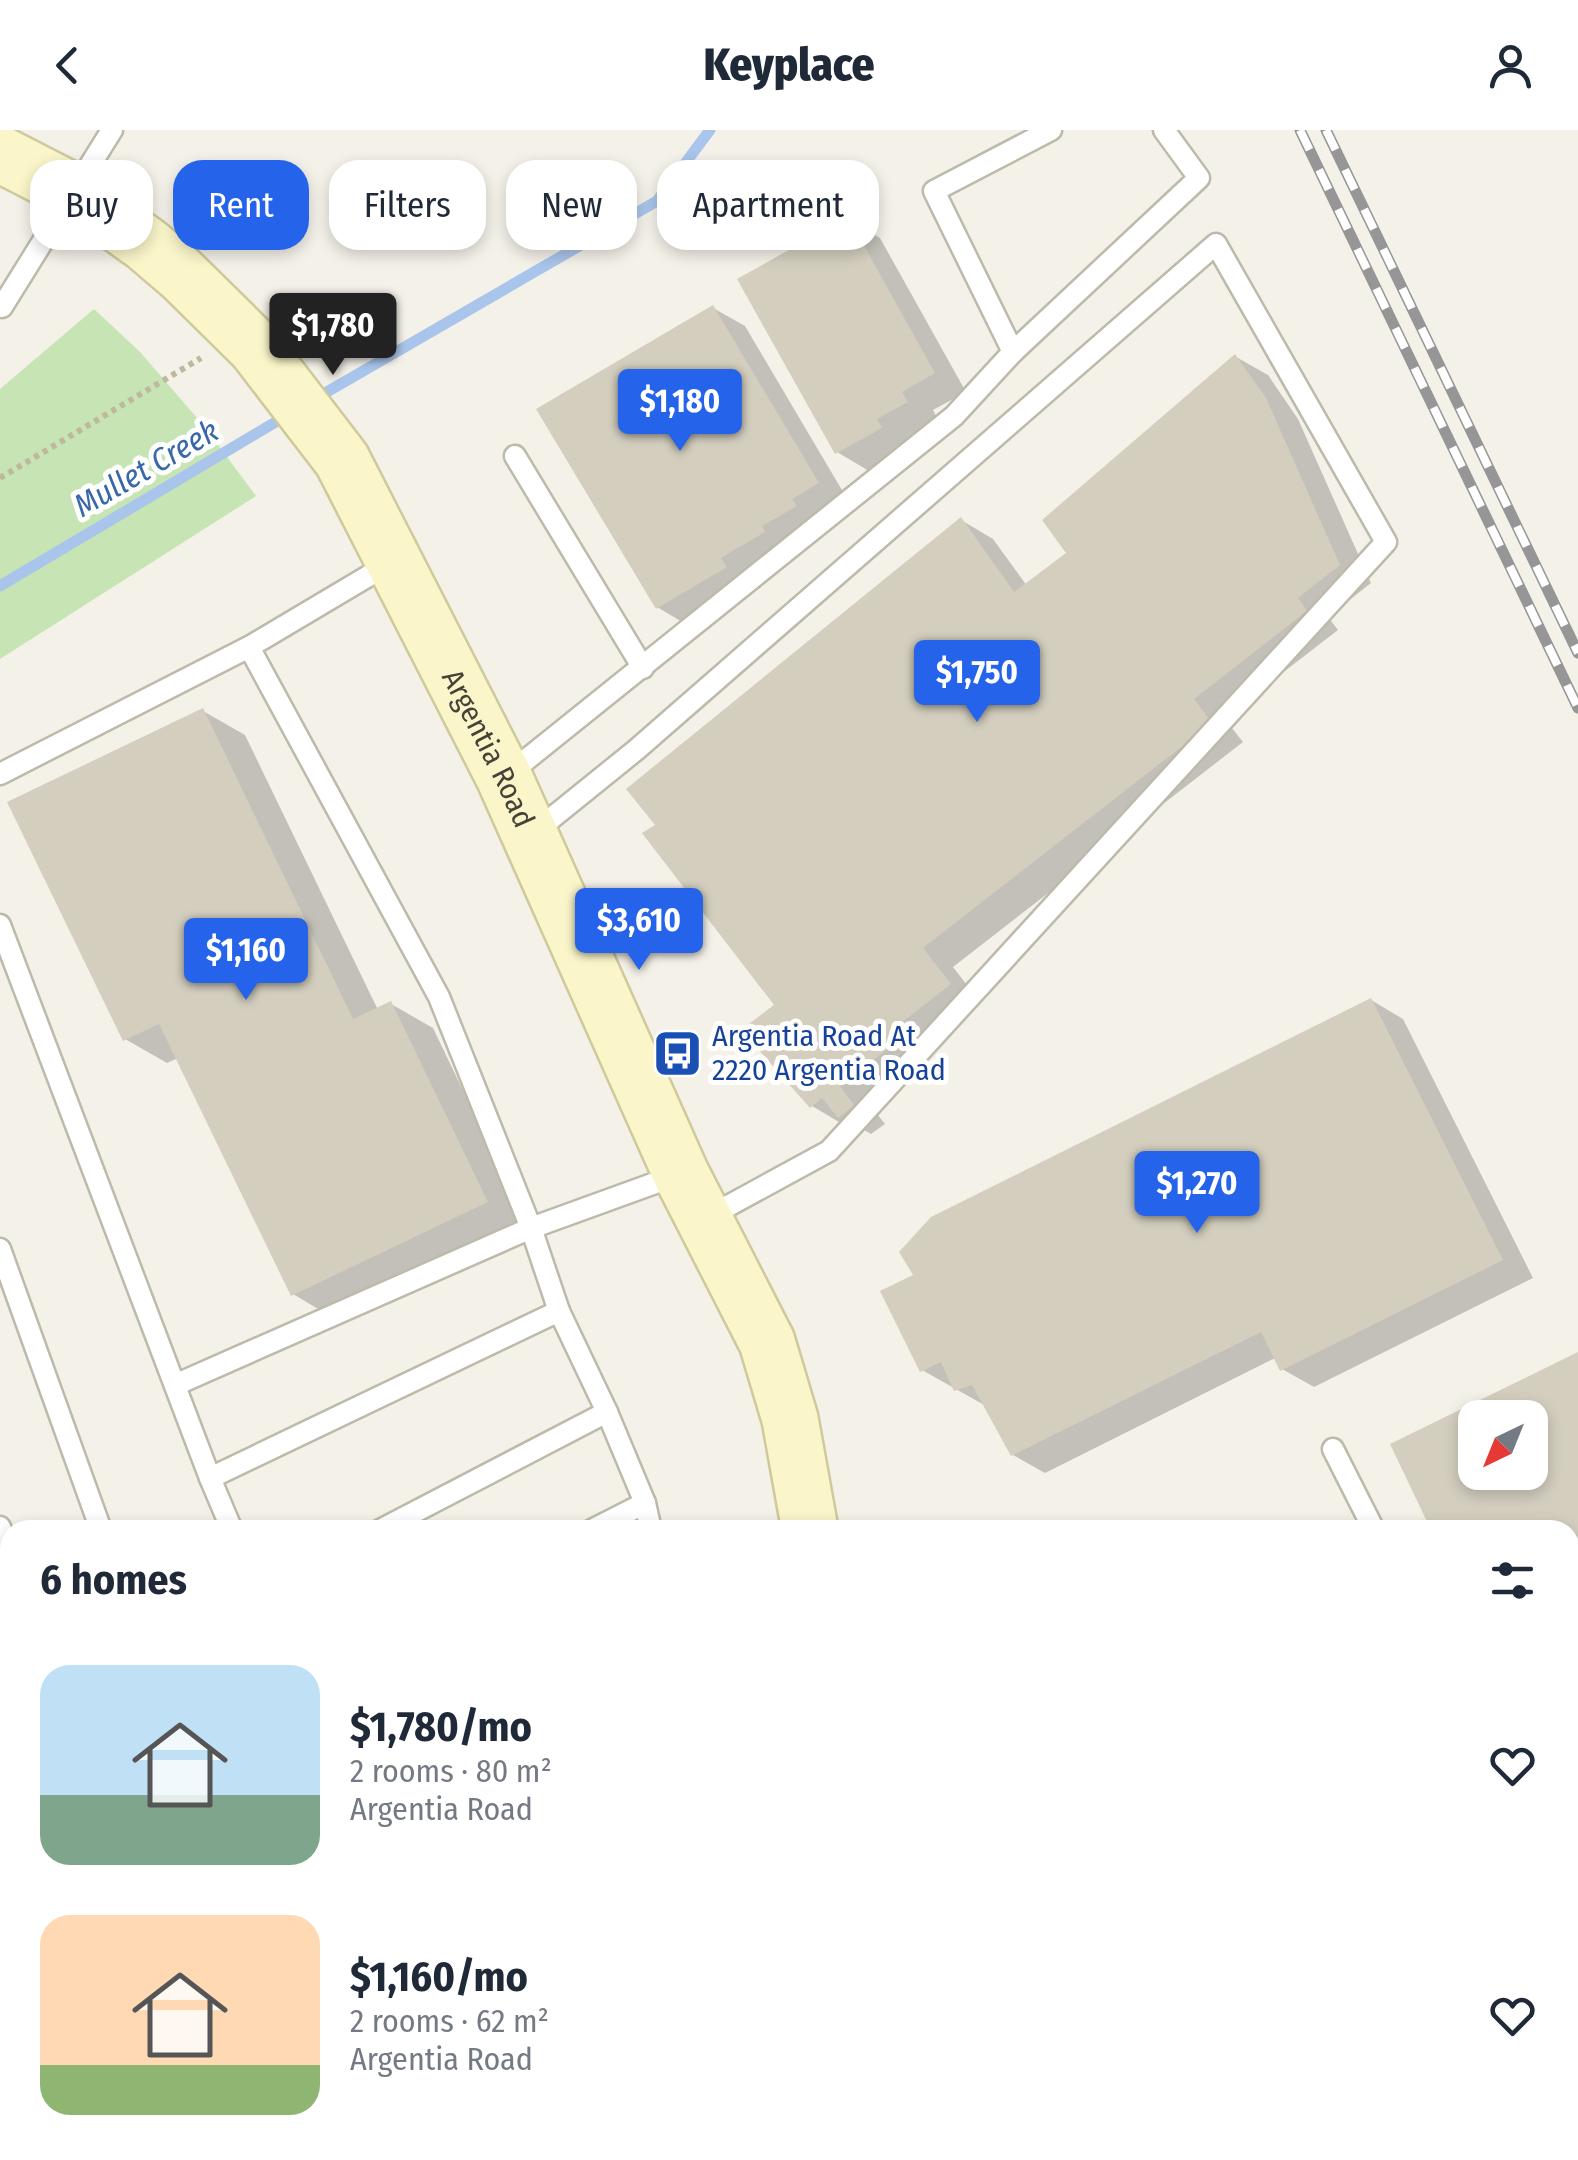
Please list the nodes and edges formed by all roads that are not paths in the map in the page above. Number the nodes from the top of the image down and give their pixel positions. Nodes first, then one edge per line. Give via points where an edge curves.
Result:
1 (112, 130) edge
2 (1051, 130) edge
3 (1164, 130) edge
4 (0, 154) edge
5 (92, 160) edge
6 (30, 169) edge
7 (36, 250) edge
8 (153, 250) edge
9 (1, 307) edge
10 (1012, 352) junction
11 (515, 456) dead end
12 (394, 562) junction
13 (250, 647) junction
14 (643, 668) junction
15 (0, 774) edge
16 (504, 778) junction
17 (531, 835) junction
18 (0, 924) edge
19 (694, 1196) junction
20 (531, 1228) junction
21 (0, 1250) edge
22 (559, 1311) junction
23 (176, 1386) junction
24 (607, 1412) junction
25 (1333, 1449) dead end
26 (210, 1478) junction
27 (645, 1503) junction
28 (96, 1520) edge
29 (228, 1520) edge
30 (399, 1520) edge
31 (612, 1520) edge
32 (649, 1520) edge
33 (808, 1520) edge
34 (1369, 1520) edge

1 - 5 lane
2 - 10 lane via 934,191
3 - 10 lane via 1199,178
4 - 6 street, Argentia Road
7 - 9 lane
8 - 12 street, Argentia Road via 248,340 342,460
10 - 14 lane via 954,416
11 - 14 lane
12 - 13 lane
12 - 16 street, Argentia Road
13 - 15 lane
13 - 20 lane via 439,997
14 - 16 lane
16 - 17 street, Argentia Road
17 - 19 street, Argentia Road
17 - 19 lane via 1216,244 1386,542 829,1151
18 - 23 lane
19 - 20 lane
19 - 33 street, Argentia Road via 767,1342 790,1419
20 - 22 lane
20 - 23 lane
21 - 28 lane
22 - 24 lane
22 - 26 lane
23 - 26 lane
24 - 27 lane
24 - 30 lane
25 - 34 lane
26 - 29 lane
27 - 31 lane
27 - 32 lane

